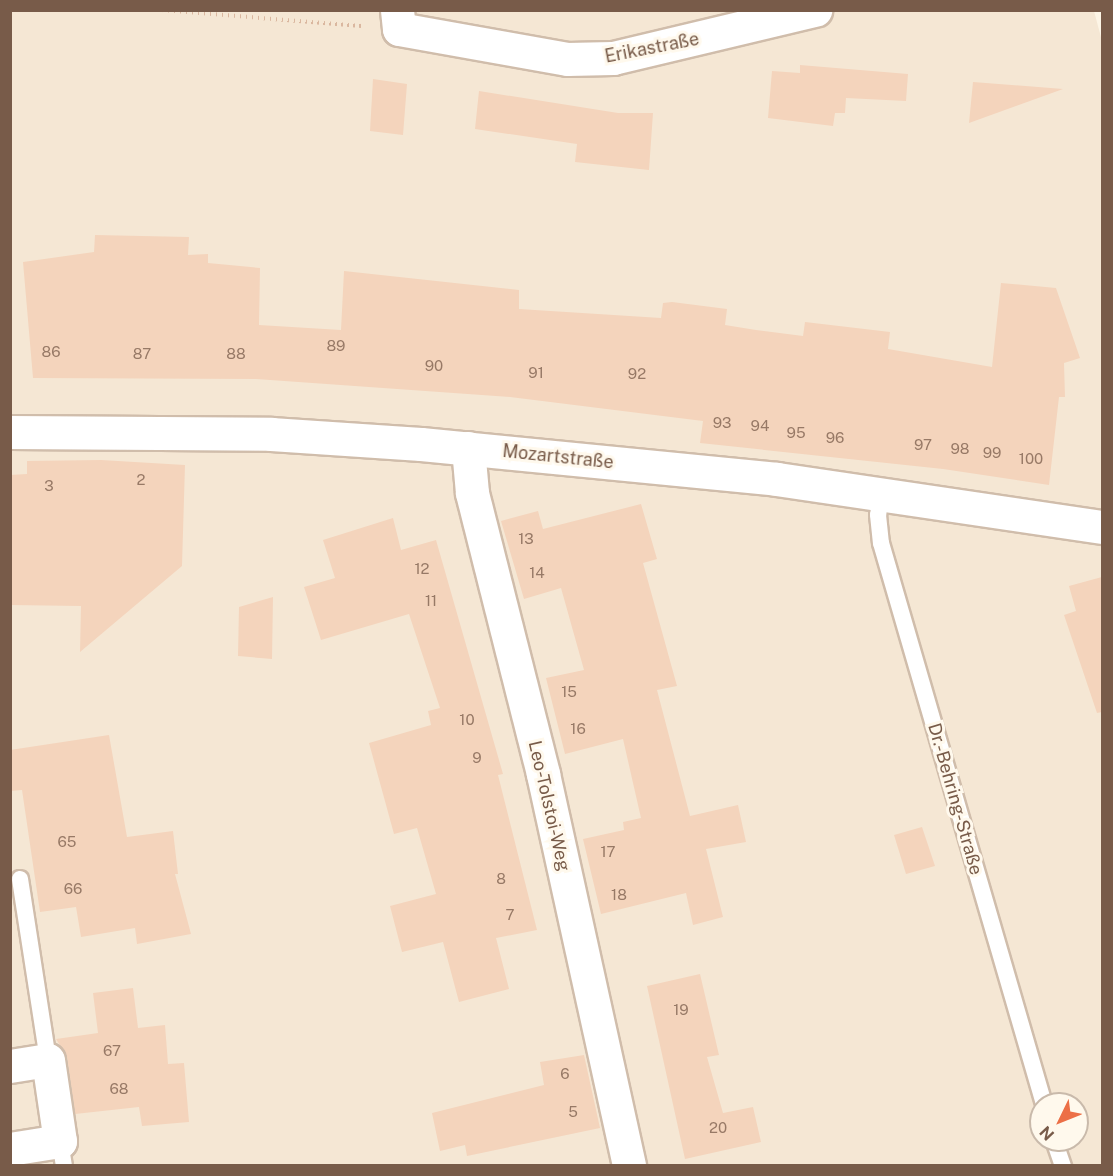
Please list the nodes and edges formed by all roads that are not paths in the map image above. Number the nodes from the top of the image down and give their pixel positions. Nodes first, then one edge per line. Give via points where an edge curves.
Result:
1 (815, 10) edge
2 (398, 20) edge
3 (10, 432) edge
4 (468, 448) junction
5 (880, 492) junction
6 (1102, 527) edge
7 (20, 879) dead end
8 (48, 1060) junction
9 (10, 1066) edge
10 (1041, 1092) edge
11 (10, 1149) edge
12 (62, 1153) edge
13 (629, 1166) edge

1 - 2 street, Erikastraße via 613,58 567,59
3 - 4 street, Mozartstraße via 271,434
4 - 5 street, Mozartstraße
4 - 13 street, Leo-Tolstoi-Weg via 472,493 543,774
5 - 6 street, Mozartstraße
5 - 10 lane, Dr.-Behring-Straße via 881,543
7 - 8 lane
8 - 9 street
8 - 12 street
11 - 12 street

